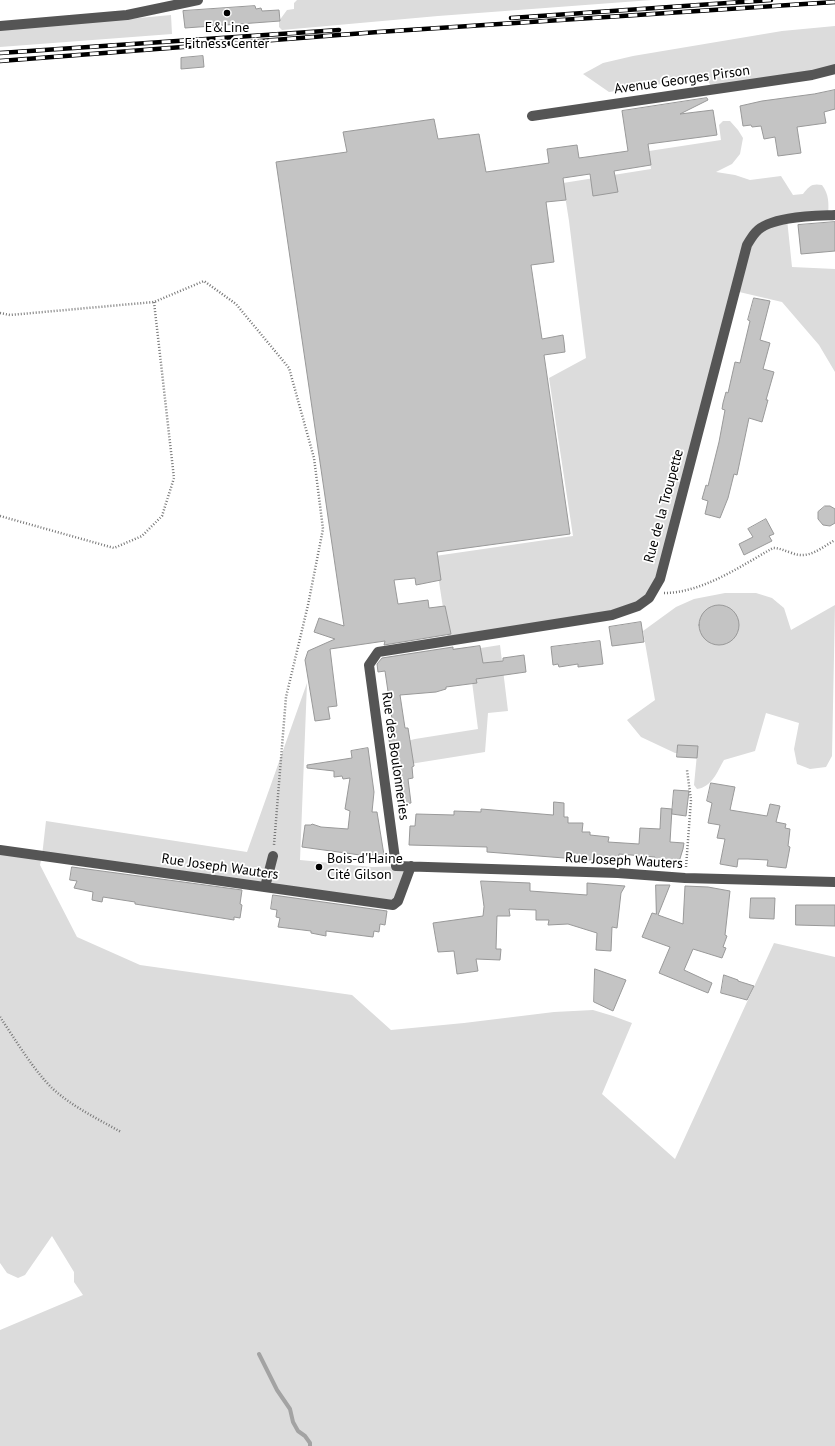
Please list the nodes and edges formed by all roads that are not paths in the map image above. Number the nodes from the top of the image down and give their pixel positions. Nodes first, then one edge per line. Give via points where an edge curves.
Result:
1 (198, 0) edge
2 (0, 26) edge
3 (835, 69) edge
4 (532, 116) dead end
5 (835, 214) edge
6 (378, 652) joint
7 (0, 850) edge
8 (273, 856) road end
9 (396, 866) joint
10 (411, 866) junction
11 (835, 882) edge
12 (265, 887) junction

1 - 2 street via 127,15
3 - 4 street, Avenue Georges Pirson via 812,75
5 - 6 street, Rue de la Troupette via 787,218 773,222 757,230 747,245 660,579 649,598 638,606 612,615
6 - 9 street, Rue des Boulonneries via 369,665
7 - 12 street, Rue Joseph Wauters
8 - 12 street
9 - 10 street, Rue Joseph Wauters
10 - 11 street, Rue Joseph Wauters
10 - 12 street, Rue Joseph Wauters via 398,901 393,905

